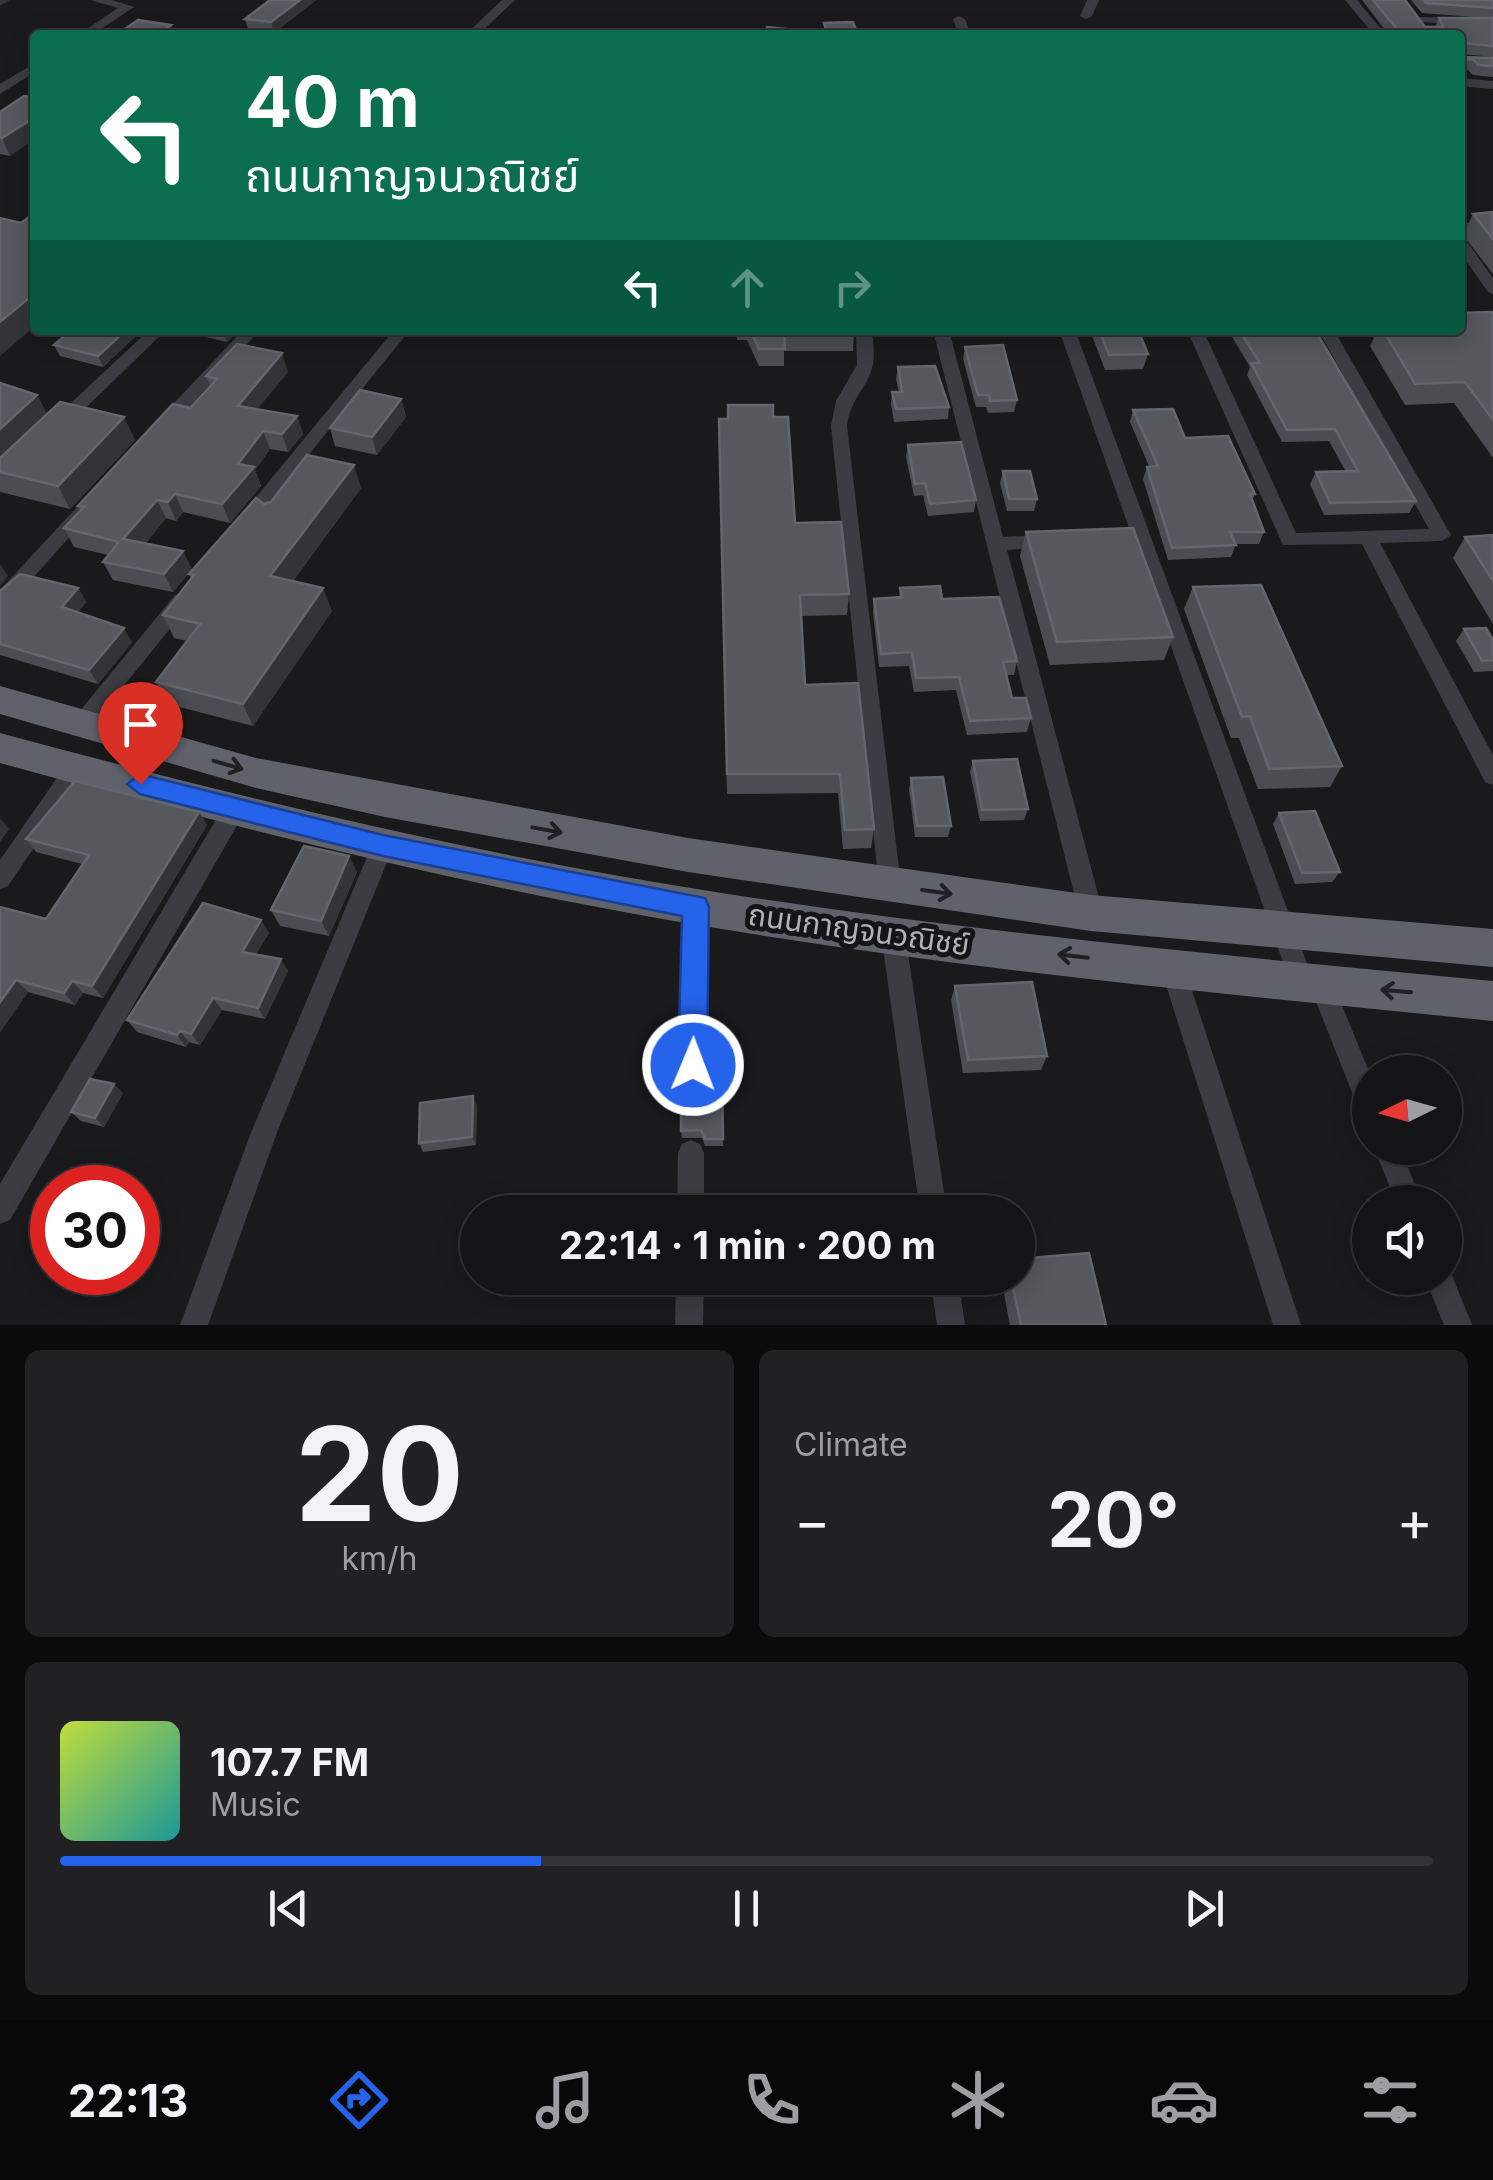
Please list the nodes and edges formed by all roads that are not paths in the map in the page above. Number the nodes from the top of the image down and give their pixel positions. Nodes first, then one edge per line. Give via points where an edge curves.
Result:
1 (96, 0) edge
2 (509, 0) edge
3 (1093, 0) edge
4 (1351, 0) edge
5 (1086, 16) dead end
6 (959, 19) dead end
7 (1493, 22) edge
8 (92, 30) edge
9 (477, 30) edge
10 (963, 30) edge
11 (1376, 30) edge
12 (1426, 30) edge
13 (30, 70) edge
14 (1465, 83) edge
15 (1493, 86) edge
16 (0, 90) edge
17 (1493, 226) edge
18 (1465, 227) edge
19 (1465, 249) edge
20 (1493, 289) edge
21 (153, 335) edge
22 (247, 335) edge
23 (398, 335) edge
24 (864, 335) edge
25 (942, 335) edge
26 (1069, 335) edge
27 (1197, 335) edge
28 (1329, 335) edge
29 (157, 432) edge
30 (43, 439) edge
31 (103, 490) edge
32 (1368, 538) junction
33 (1068, 540) edge
34 (230, 541) edge
35 (995, 544) junction
36 (193, 587) edge
37 (0, 602) edge
38 (0, 700) edge
39 (82, 722) junction
40 (0, 748) edge
41 (76, 768) junction
42 (1493, 776) edge
43 (235, 808) junction
44 (383, 846) junction
45 (0, 880) edge
46 (890, 886) junction
47 (696, 907) junction
48 (1090, 913) junction
49 (1283, 931) junction
50 (894, 934) junction
51 (1493, 948) edge
52 (1174, 969) junction
53 (1311, 983) junction
54 (1493, 1000) edge
55 (693, 1065) dead end
56 (1352, 1068) edge
57 (691, 1153) dead end
58 (690, 1195) edge
59 (932, 1195) edge
60 (0, 1210) edge
61 (690, 1295) edge
62 (947, 1295) edge
63 (1446, 1295) edge
64 (194, 1325) edge
65 (689, 1325) edge
66 (951, 1325) edge
67 (1287, 1325) edge
68 (1458, 1325) edge

1 - 8 street via 128,7
2 - 9 street
3 - 5 street
4 - 11 street
6 - 10 street
7 - 12 street via 1413,15
13 - 16 street
14 - 15 street
17 - 18 street
19 - 20 street
21 - 30 street
22 - 29 street
23 - 34 street
24 - 46 street via 867,369 843,402 839,426
25 - 35 street
26 - 49 street via 1132,537
27 - 32 street via 1290,540
28 - 32 street via 1442,535
31 - 37 street
32 - 42 street
33 - 35 street
35 - 48 street
36 - 39 street
38 - 39 highway, ถนนกาญจนวณิชย์
39 -> 46 highway, ถนนกาญจนวณิชย์ via 384,802
40 - 41 highway, ถนนกาญจนวณิชย์
41 - 43 highway, ถนนกาญจนวณิชย์
41 - 45 street
43 - 44 highway, ถนนกาญจนวณิชย์
43 - 60 street
44 - 47 highway, ถนนกาญจนวณิชย์
44 - 64 street via 263,1135
46 -> 48 highway, ถนนกาญจนวณิชย์
47 - 50 highway, ถนนกาญจนวณิชย์
47 - 55 street
48 - 49 highway, ถนนกาญจนวณิชย์
49 - 51 highway, ถนนกาญจนวณิชย์
49 - 53 street
52 -> 50 highway, ถนนกาญจนวณิชย์
50 - 59 street
52 - 53 highway, ถนนกาญจนวณิชย์
52 - 67 street
54 -> 53 highway, ถนนกาญจนวณิชย์
53 - 56 street
57 - 58 street
61 - 65 street
62 - 66 street
63 - 68 street

